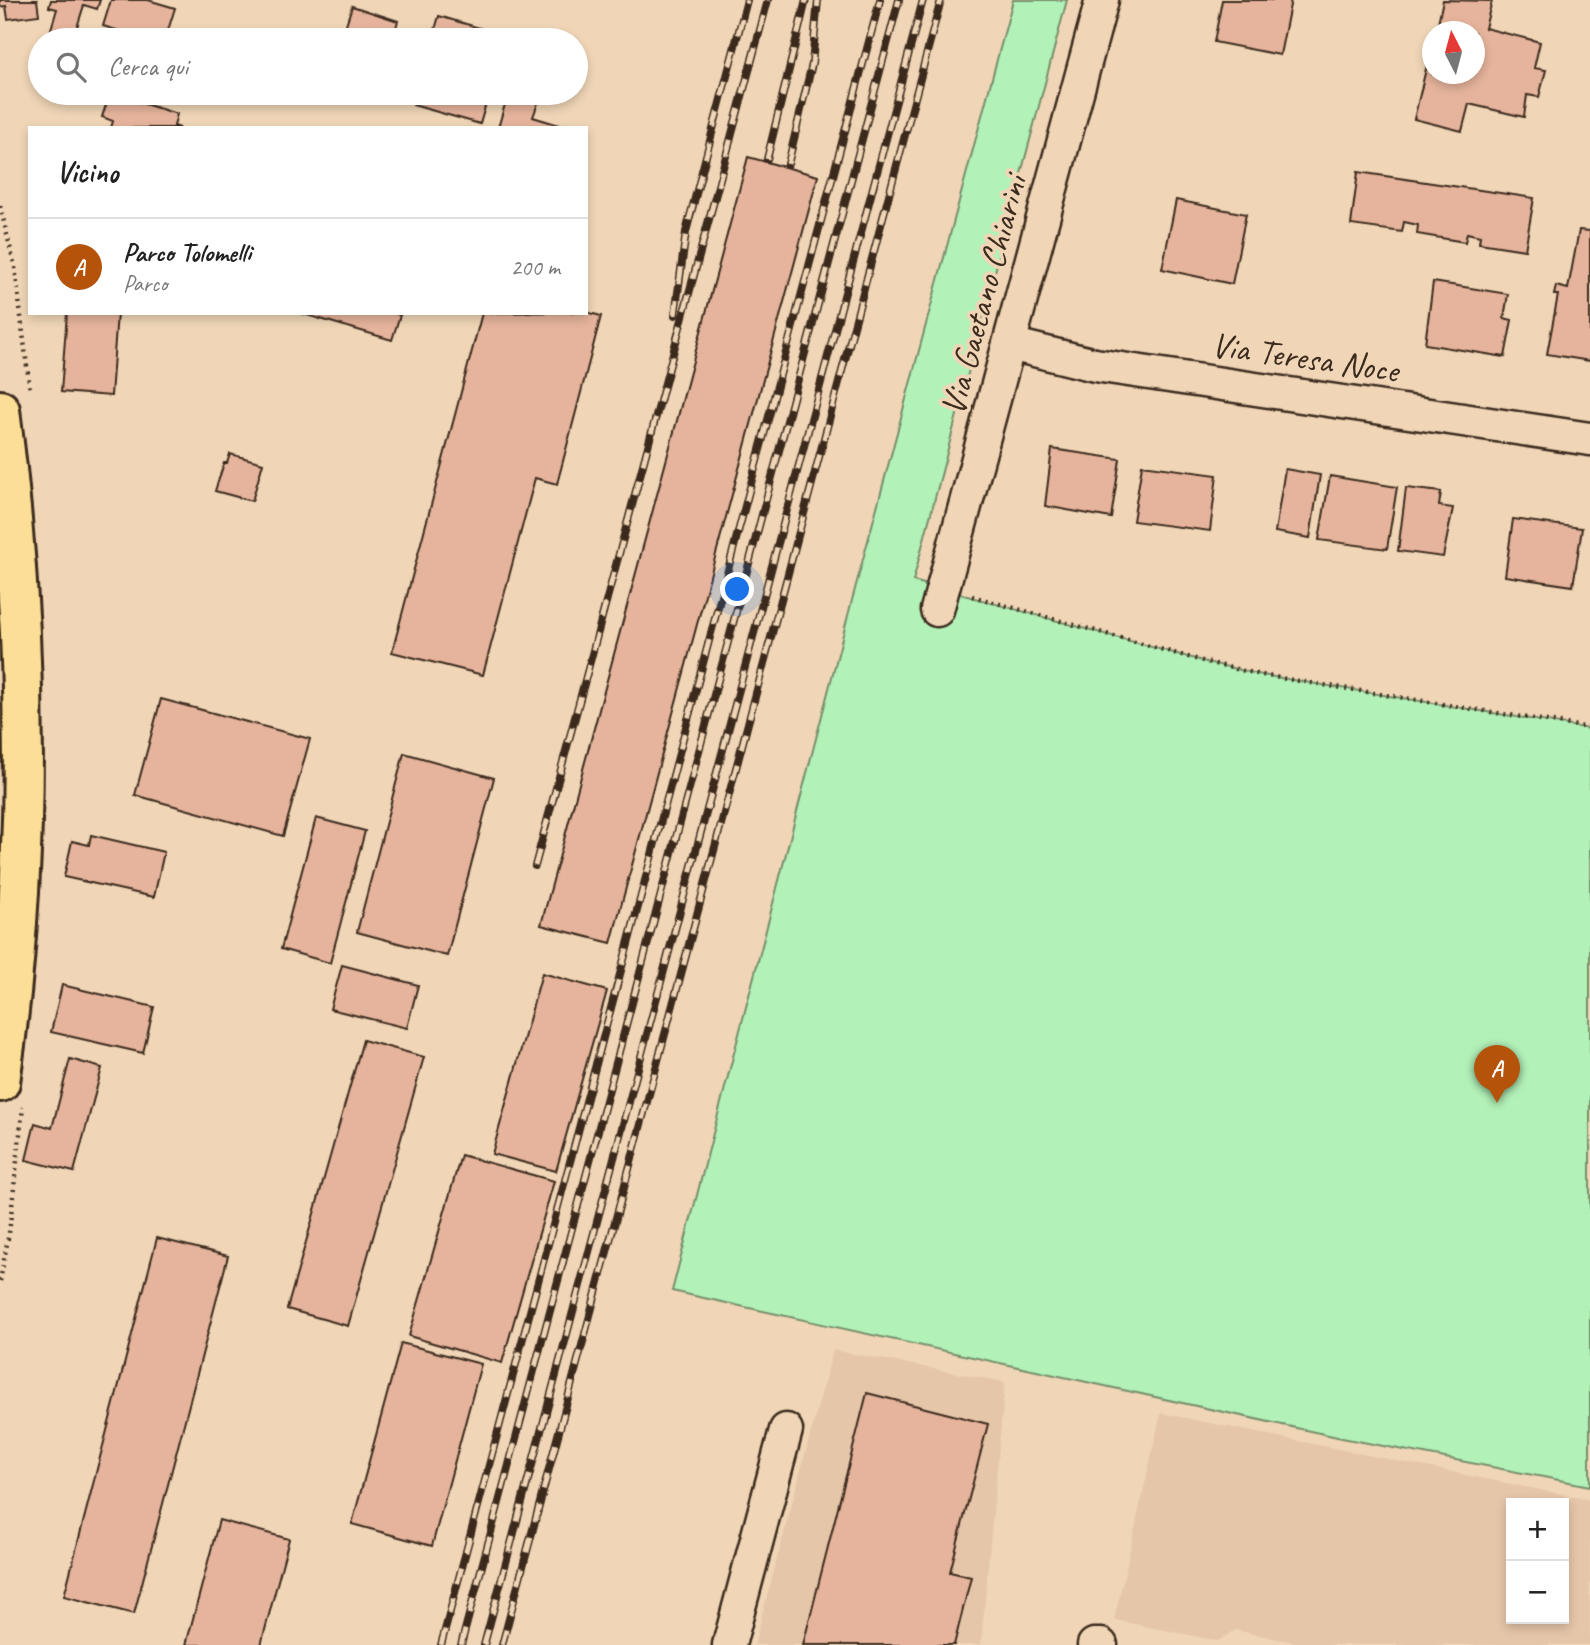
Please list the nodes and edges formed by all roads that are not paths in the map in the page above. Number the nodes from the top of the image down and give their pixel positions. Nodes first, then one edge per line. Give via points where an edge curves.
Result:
1 (1102, 0) edge
2 (1010, 344) junction
3 (0, 410) edge
4 (1590, 439) edge
5 (937, 610) dead end
6 (0, 1082) edge
7 (786, 1430) dead end
8 (729, 1645) edge
9 (1094, 1645) edge
10 (1101, 1645) edge

1 - 2 street, Via Gaetano Chiarini
2 - 4 street, Via Teresa Noce via 1095,365
2 - 5 street, Via Gaetano Chiarini
3 - 6 main road via 23,668 23,836
7 - 8 street
9 - 10 street

